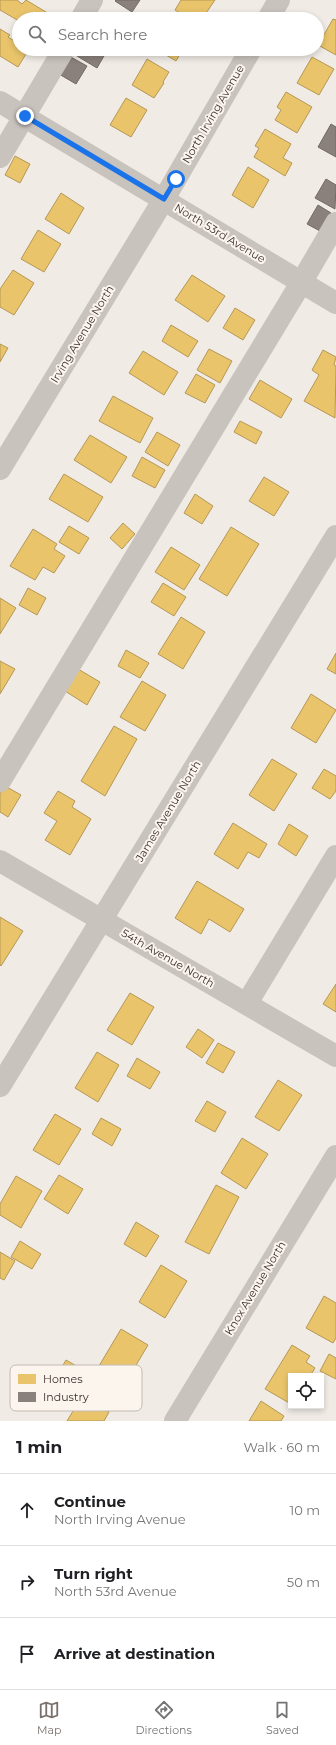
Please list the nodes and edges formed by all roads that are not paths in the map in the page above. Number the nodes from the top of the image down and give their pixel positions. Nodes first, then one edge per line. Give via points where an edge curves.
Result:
1 (92, 0) edge
2 (279, 0) edge
3 (85, 12) edge
4 (272, 12) edge
5 (60, 56) edge
6 (247, 56) edge
7 (0, 102) edge
8 (25, 116) junction
9 (0, 157) edge
10 (164, 199) junction
11 (336, 223) edge
12 (301, 283) junction
13 (336, 303) edge
14 (0, 470) edge
15 (336, 536) edge
16 (0, 781) edge
17 (336, 856) edge
18 (0, 861) edge
19 (102, 920) junction
20 (247, 1003) junction
21 (336, 1056) edge
22 (0, 1086) edge
23 (336, 1156) edge
24 (175, 1421) edge

1 - 3 street
2 - 4 street
5 - 8 street
6 - 10 street, North Irving Avenue
7 - 8 street, North 53rd Avenue
8 - 9 street
8 - 10 street, North 53rd Avenue
10 - 12 street, North 53rd Avenue
10 - 14 street, Irving Avenue North
11 - 12 street
12 - 13 street, North 53rd Avenue
12 - 16 street
15 - 19 street, James Avenue North
17 - 20 street
18 - 19 street, 54th Avenue North
19 - 20 street, 54th Avenue North
19 - 22 street, James Avenue North
20 - 21 street, 54th Avenue North
23 - 24 street, Knox Avenue North

